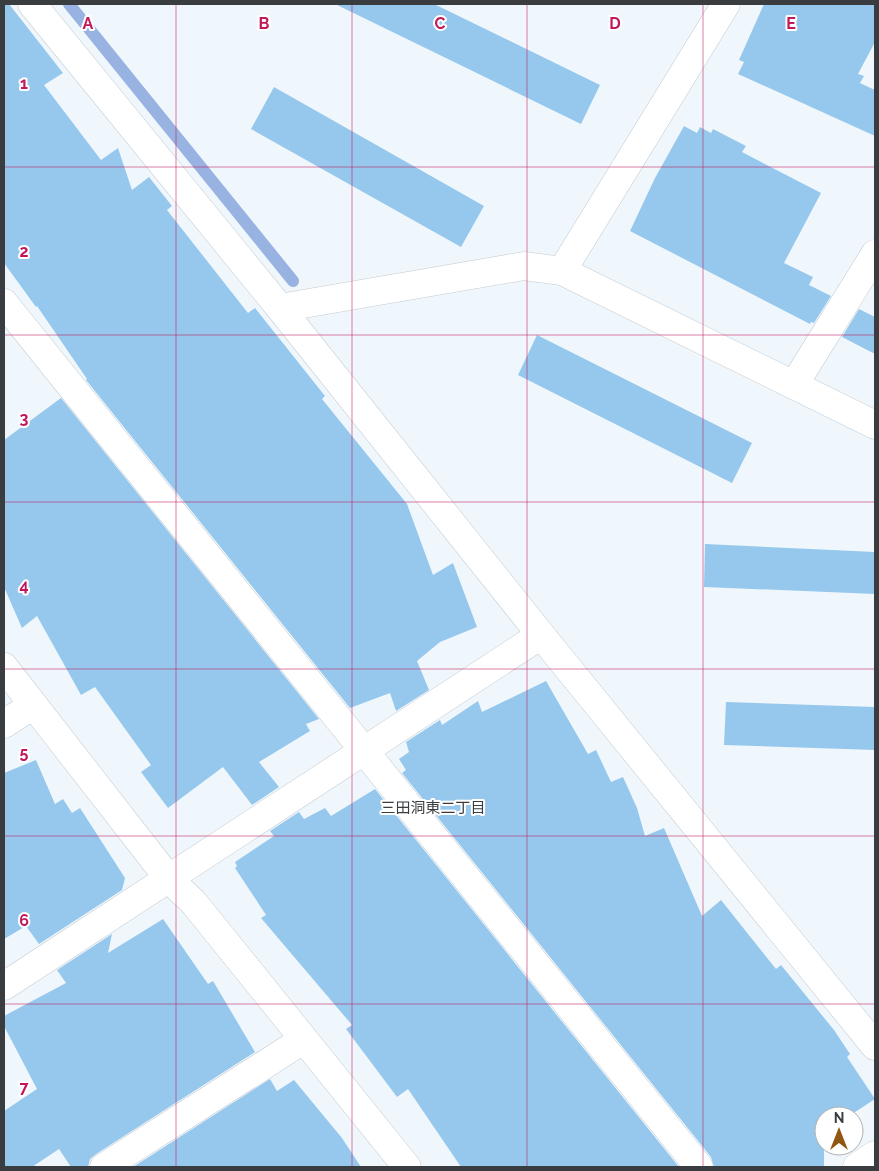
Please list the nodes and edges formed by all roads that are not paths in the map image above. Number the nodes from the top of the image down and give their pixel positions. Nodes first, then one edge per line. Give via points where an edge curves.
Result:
1 (32, 4) edge
2 (726, 4) edge
3 (875, 254) edge
4 (562, 270) junction
5 (4, 303) edge
6 (280, 308) junction
7 (794, 385) junction
8 (875, 425) edge
9 (541, 635) junction
10 (4, 667) edge
11 (33, 705) junction
12 (4, 724) edge
13 (364, 752) junction
14 (169, 879) junction
15 (4, 986) edge
16 (303, 1040) junction
17 (875, 1046) edge
18 (875, 1155) edge
19 (104, 1167) edge
20 (407, 1167) edge
21 (699, 1167) edge
22 (857, 1167) edge

1 - 6 street
2 - 4 street
3 - 7 street
4 - 6 street via 524,266
4 - 7 street
5 - 13 street
6 - 9 street
7 - 8 street
9 - 13 street
9 - 17 street
10 - 11 street
11 - 12 street
11 - 14 street
13 - 14 street
13 - 21 street
14 - 15 street
14 - 16 street via 194,903
16 - 19 street
16 - 20 street
18 - 22 street

